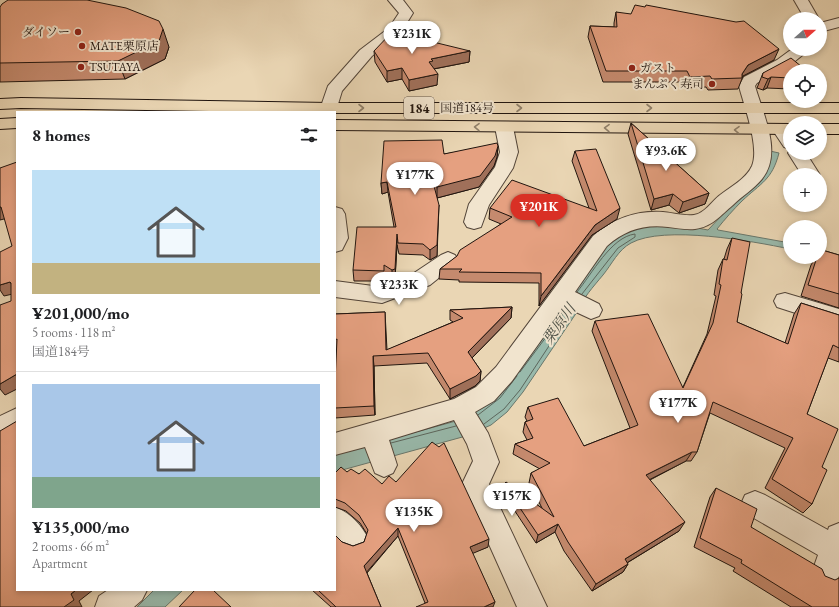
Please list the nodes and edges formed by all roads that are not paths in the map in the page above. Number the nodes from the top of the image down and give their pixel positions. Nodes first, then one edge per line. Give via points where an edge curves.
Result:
1 (395, 0) edge
2 (801, 0) edge
3 (808, 12) edge
4 (839, 22) edge
5 (827, 26) edge
6 (792, 56) edge
7 (0, 104) edge
8 (753, 108) junction
9 (839, 108) edge
10 (328, 110) edge
11 (16, 123) edge
12 (0, 124) edge
13 (336, 125) edge
14 (504, 127) junction
15 (827, 129) edge
16 (839, 129) edge
17 (759, 130) junction
18 (783, 133) edge
19 (336, 222) edge
20 (474, 222) dead end
21 (336, 242) edge
22 (448, 260) dead end
23 (336, 289) edge
24 (785, 301) dead end
25 (839, 318) edge
26 (463, 412) junction
27 (16, 420) edge
28 (0, 429) edge
29 (375, 436) junction
30 (336, 444) edge
31 (384, 465) dead end
32 (755, 504) dead end
33 (336, 521) edge
34 (354, 539) dead end
35 (833, 552) edge
36 (131, 591) edge
37 (110, 607) edge
38 (532, 607) edge

1 - 10 street via 406,13 395,31 366,53 334,90
2 - 3 street
4 - 5 street
6 - 8 street via 750,80 747,86
7 - 10 highway, 国道184号 / 184
8 - 9 highway, 国道184号 / 184
10 -> 8 highway, 国道184号 / 184
8 - 17 street
11 - 12 highway
14 -> 13 highway, 国道184号 / 184
17 -> 14 highway, 国道184号 / 184
14 - 20 street via 509,152 504,168 479,204
15 - 16 highway
17 - 18 highway, 国道184号 / 184
17 - 26 street via 763,154 760,167 754,176 709,216 696,222 656,218 642,220 626,224 606,234 600,241 575,302 485,394
19 - 21 street
22 - 23 street via 422,279 382,295
24 - 25 street
26 - 29 street
26 - 38 street via 479,441 486,462 475,484
27 - 28 street
29 - 30 street
29 - 31 street
32 - 35 street
33 - 34 street
36 - 37 street

